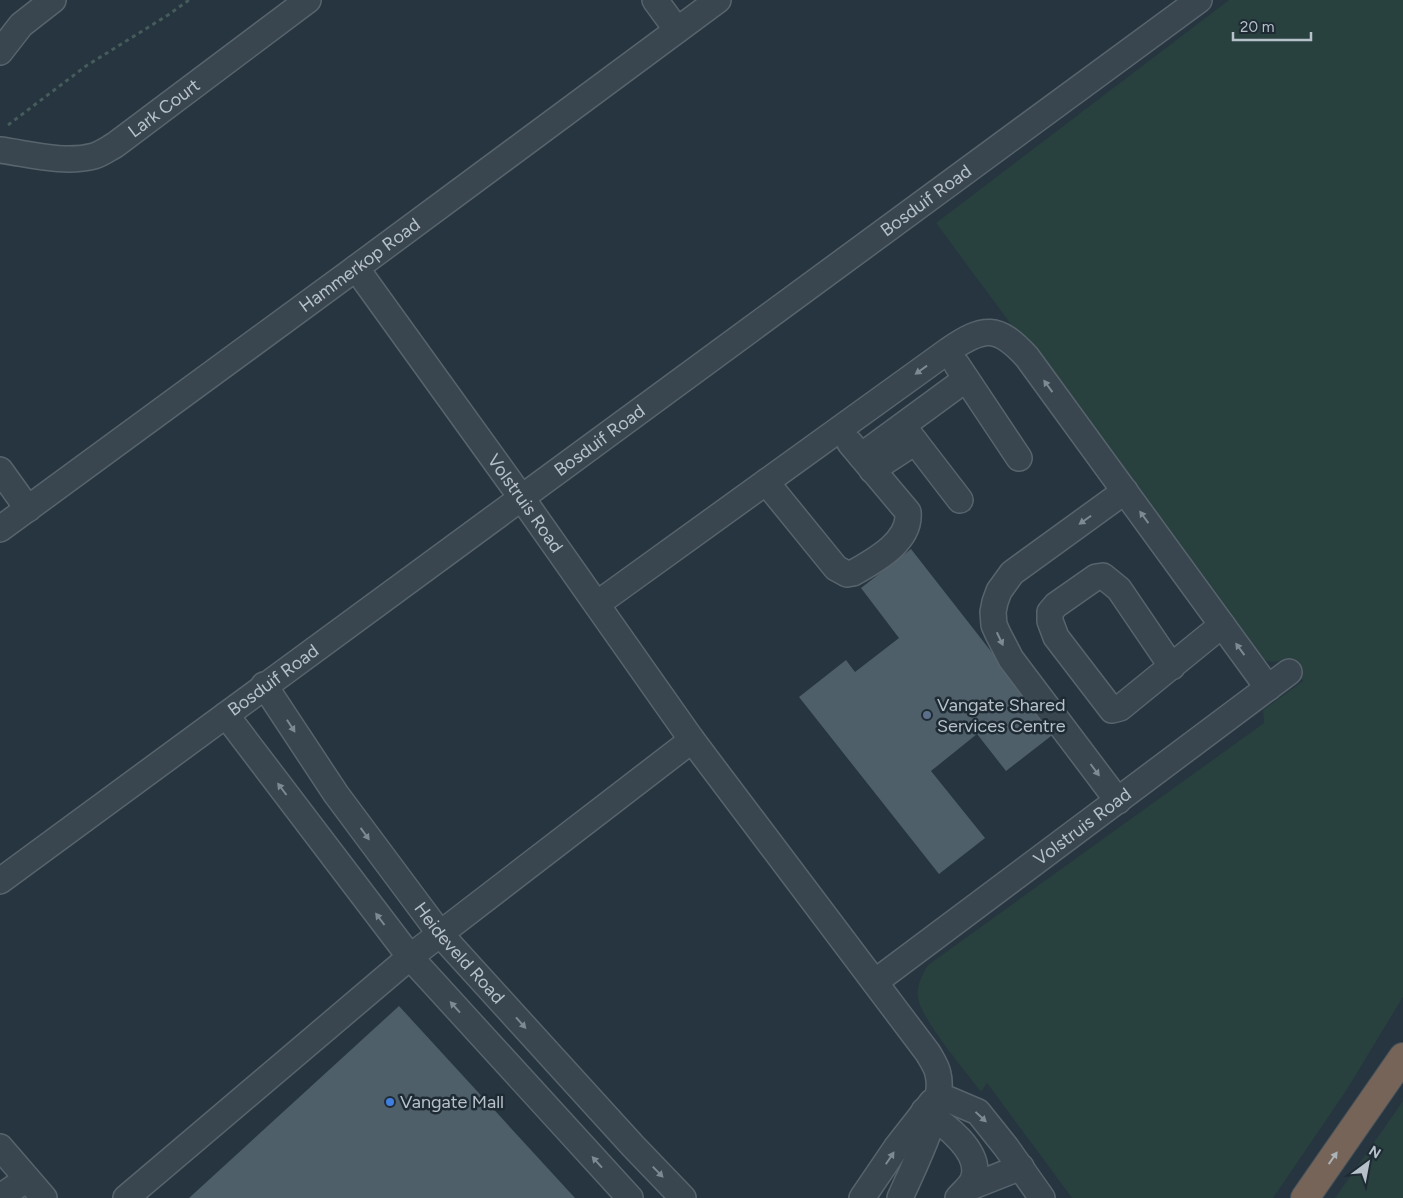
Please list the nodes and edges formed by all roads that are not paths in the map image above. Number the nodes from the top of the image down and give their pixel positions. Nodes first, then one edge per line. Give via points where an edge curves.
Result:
1 (53, 0) edge
2 (308, 0) edge
3 (655, 0) edge
4 (718, 0) edge
5 (1199, 0) edge
6 (677, 30) junction
7 (0, 52) edge
8 (2, 139) edge
9 (356, 268) junction
10 (949, 350) junction
11 (966, 379) junction
12 (909, 434) junction
13 (1019, 458) dead end
14 (0, 470) edge
15 (766, 482) junction
16 (1125, 492) junction
17 (521, 496) junction
18 (960, 500) dead end
19 (28, 509) junction
20 (0, 529) edge
21 (597, 604) junction
22 (1222, 625) junction
23 (1172, 667) junction
24 (1289, 672) dead end
25 (264, 686) junction
26 (1268, 688) junction
27 (226, 715) junction
28 (692, 740) junction
29 (1118, 801) junction
30 (0, 881) edge
31 (441, 935) junction
32 (410, 958) junction
33 (875, 982) junction
34 (1403, 1057) edge
35 (932, 1108) junction
36 (0, 1147) edge
37 (1021, 1167) junction
38 (26, 1179) junction
39 (964, 1195) edge
40 (0, 1197) edge
41 (44, 1198) edge
42 (126, 1198) edge
43 (630, 1198) edge
44 (683, 1198) edge
45 (862, 1198) edge
46 (900, 1198) edge
47 (1042, 1198) edge
48 (1305, 1198) edge

1 - 7 street via 21,24
2 - 8 street, Lark Court via 115,145 96,155 63,158
3 - 6 street
4 - 6 street, Hammerkop Road
5 - 17 street, Bosduif Road
6 - 9 street, Hammerkop Road
9 - 17 street, Volstruis Road
9 - 19 street, Hammerkop Road
10 - 11 street
10 -> 15 street
16 -> 10 street via 1027,357 1009,340 986,332 971,336
11 - 12 street
11 - 13 street
12 - 15 street via 861,456 908,512 908,520 907,528 895,544 854,573 847,574 836,568
12 - 18 street
14 - 19 street
15 - 21 street
22 -> 16 street
16 -> 29 street via 1012,573 1000,591 993,612 994,625 1011,659
17 - 21 street, Volstruis Road
17 - 25 street, Bosduif Road
19 - 20 street, Hammerkop Road
21 - 28 street, Volstruis Road
22 - 23 street
26 -> 22 street
23 - 23 street via 1119,589 1103,576 1096,577 1050,612 1056,637 1112,710 1120,708
24 - 26 street, Volstruis Road
25 - 27 street, Bosduif Road
25 -> 31 street, Heideveld Road via 336,794
26 - 29 street, Volstruis Road
27 - 30 street, Bosduif Road
32 -> 27 street
28 - 31 street
28 - 33 street, Volstruis Road
29 - 33 street, Volstruis Road
31 - 32 street
31 -> 44 street, Heideveld Road
32 - 42 street
43 -> 32 street
33 - 35 street, Volstruis Road via 928,1053 938,1075
48 -> 34 highway
35 -> 37 street via 978,1112
35 - 39 street via 971,1156 974,1176
45 -> 35 street via 896,1148
35 - 46 street, Volstruis Road
36 - 38 street
37 - 39 street
37 - 47 street
38 - 40 street
38 - 41 street

